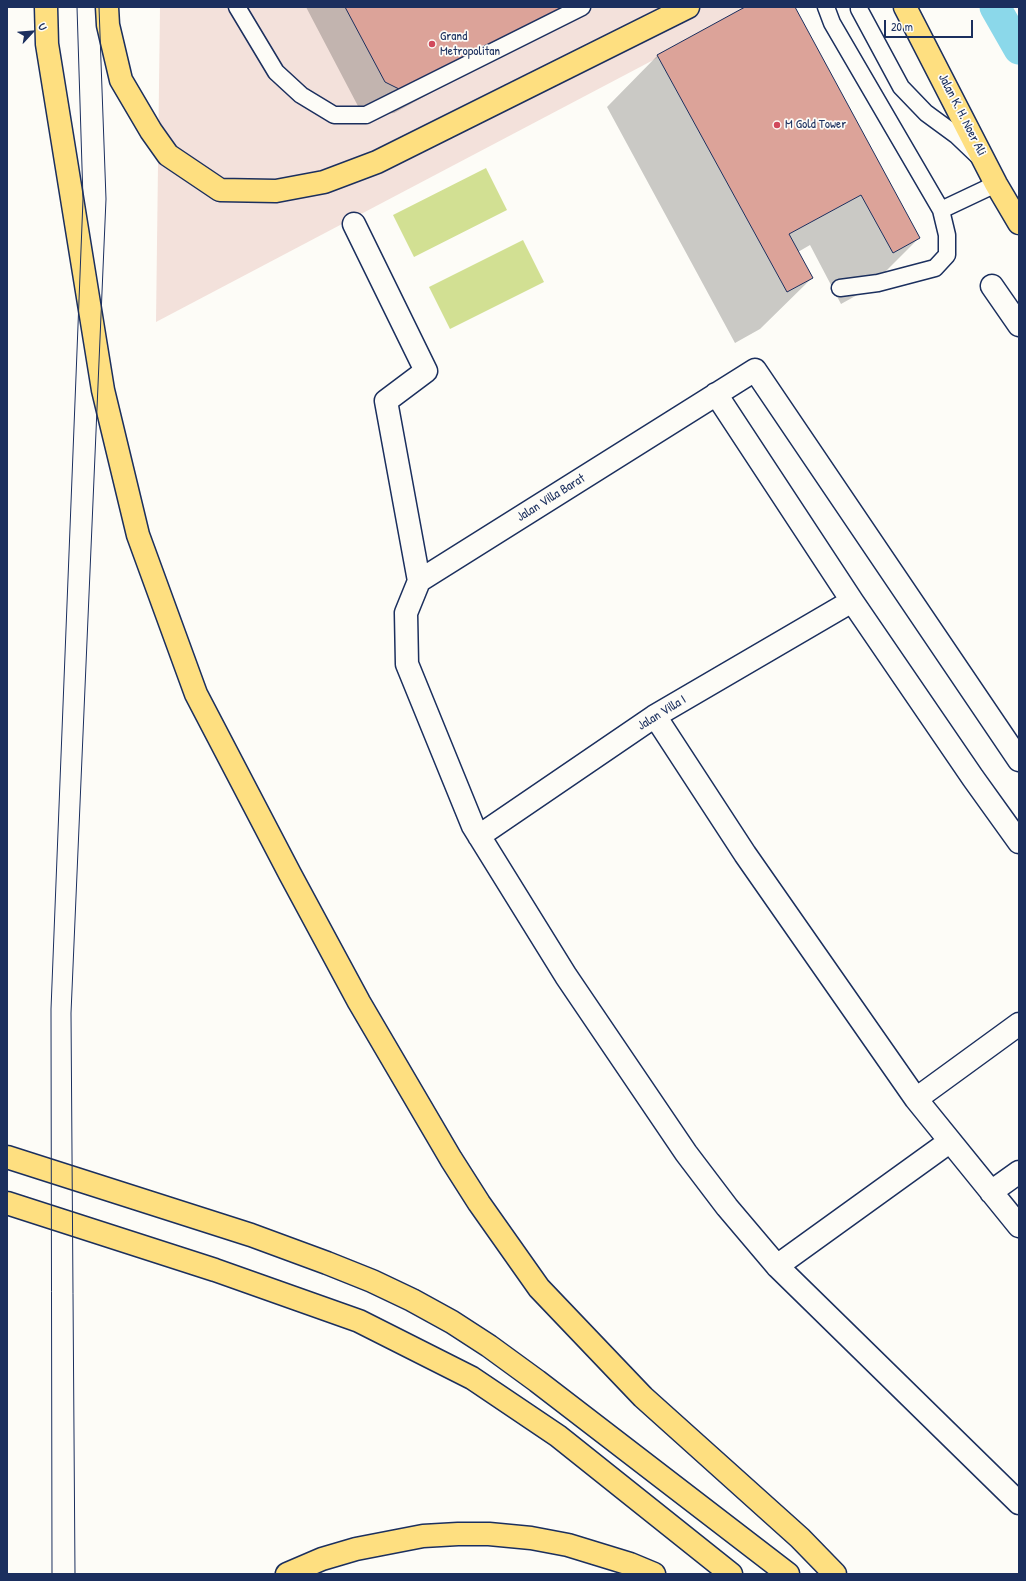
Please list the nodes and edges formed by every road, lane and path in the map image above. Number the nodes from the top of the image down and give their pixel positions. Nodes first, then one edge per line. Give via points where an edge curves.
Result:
1 (46, 7) edge
2 (107, 7) edge
3 (237, 7) edge
4 (582, 7) edge
5 (688, 7) edge
6 (826, 7) edge
7 (905, 7) edge
8 (859, 9) dead end
9 (992, 174) junction
10 (941, 210) junction
11 (1019, 223) edge
12 (354, 224) dead end
13 (992, 286) dead end
14 (840, 288) dead end
15 (1019, 325) edge
16 (716, 394) junction
17 (419, 581) junction
18 (852, 601) junction
19 (655, 716) junction
20 (1019, 760) edge
21 (479, 836) junction
22 (1019, 842) edge
23 (1019, 1024) edge
24 (916, 1100) junction
25 (949, 1142) junction
26 (17, 1161) edge
27 (1019, 1172) edge
28 (991, 1192) junction
29 (15, 1206) edge
30 (1019, 1226) edge
31 (776, 1266) junction
32 (1019, 1503) edge
33 (287, 1574) edge
34 (654, 1574) edge
35 (731, 1574) edge
36 (788, 1574) edge
37 (835, 1574) edge

1 - 37 main road via 47,44 103,390 138,535 196,694 359,1002 451,1159 539,1288 643,1397 800,1538
2 - 5 main road via 108,25 121,80 150,131 168,155 220,190 276,191 324,182 377,162
3 - 4 lane via 276,72 301,95 334,115 366,115
6 - 10 lane via 832,23
7 - 9 main road, Jalan K. H. Noer Ali
8 - 9 lane via 901,87 926,113 956,136
9 - 10 lane
9 - 11 main road, Jalan K. H. Noer Ali
10 - 14 lane via 948,235 947,255 935,268 878,283
12 - 17 street via 426,371 386,401
13 - 15 street
16 - 17 street, Jalan Villa Barat
16 - 18 street
16 - 20 street, Jalan Villa Barat via 756,370
17 - 21 street via 406,613 408,664
18 - 19 street, Jalan Villa I
18 - 22 street
19 - 21 street, Jalan Villa I
19 - 24 street via 745,854
21 - 31 street via 566,976 686,1152
23 - 24 street
24 - 25 street
25 - 28 street
25 - 31 street
26 - 36 main road via 251,1235 334,1266 412,1300 452,1322 538,1381
27 - 28 street
28 - 30 street
29 - 35 main road via 214,1270 359,1321 472,1378 558,1436
31 - 32 street
33 - 34 main road via 356,1548 423,1536 458,1534 531,1538 568,1545

